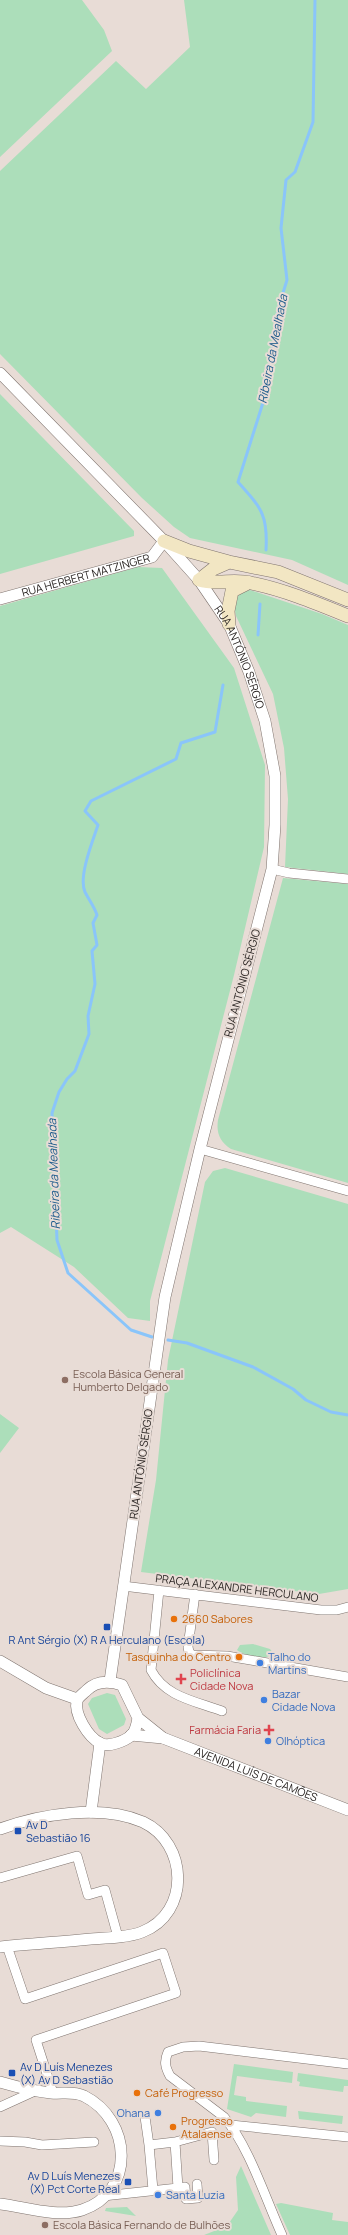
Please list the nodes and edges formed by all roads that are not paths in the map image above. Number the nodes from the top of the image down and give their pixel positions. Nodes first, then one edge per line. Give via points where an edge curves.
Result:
1 (0, 373) edge
2 (164, 541) junction
3 (229, 562) junction
4 (199, 580) junction
5 (249, 583) junction
6 (0, 599) edge
7 (348, 600) edge
8 (348, 616) edge
9 (229, 624) junction
10 (272, 869) junction
11 (348, 879) edge
12 (200, 1149) junction
13 (348, 1191) edge
14 (123, 1586) junction
15 (159, 1590) junction
16 (195, 1594) junction
17 (348, 1607) edge
18 (0, 1661) edge
19 (348, 1677) edge
20 (110, 1681) junction
21 (77, 1700) junction
22 (222, 1711) dead end
23 (138, 1718) junction
24 (131, 1735) junction
25 (163, 1738) junction
26 (100, 1743) junction
27 (348, 1810) edge
28 (91, 1812) junction
29 (0, 1829) edge
30 (0, 1878) edge
31 (118, 1936) junction
32 (3, 1947) edge
33 (348, 2064) edge
34 (0, 2082) edge
35 (34, 2091) junction
36 (53, 2093) junction
37 (0, 2107) edge
38 (145, 2116) dead end
39 (231, 2125) junction
40 (348, 2137) edge
41 (0, 2141) edge
42 (94, 2142) dead end
43 (175, 2142) junction
44 (149, 2145) junction
45 (214, 2160) dead end
46 (197, 2184) dead end
47 (178, 2188) junction
48 (153, 2190) junction
49 (103, 2196) junction
50 (0, 2204) edge
51 (282, 2235) edge

1 - 2 street, RUA ANTÓNIO SÉRGIO
2 - 3 main road
2 - 4 street, RUA ANTÓNIO SÉRGIO
2 - 6 street, RUA HERBERT MATZINGER via 152,557
3 - 4 main road via 213,569
3 - 7 main road via 278,572
4 - 5 main road via 212,584
4 - 9 street, RUA ANTÓNIO SÉRGIO
5 - 8 main road via 301,597
5 - 9 main road via 232,590 228,612
9 - 10 street, RUA ANTÓNIO SÉRGIO via 249,672 265,721 273,769 275,825
10 - 11 street
10 - 12 street, RUA ANTÓNIO SÉRGIO
12 - 13 street
12 - 14 street, RUA ANTÓNIO SÉRGIO via 165,1297
14 - 15 street, PRAÇA ALEXANDRE HERCULANO
14 - 20 street, RUA ANTÓNIO SÉRGIO via 116,1654
15 - 16 street, PRAÇA ALEXANDRE HERCULANO
15 - 22 street via 151,1670 157,1681 174,1694
16 - 17 street, PRAÇA ALEXANDRE HERCULANO via 321,1610
16 - 19 street via 188,1648 192,1655 227,1656
18 - 21 street via 46,1688
20 - 21 street via 89,1688
20 - 23 street via 122,1685
21 - 26 street via 76,1709 86,1730
23 - 24 street via 137,1727
23 - 25 street
24 - 25 street
24 - 26 street via 109,1744
25 - 27 street, AVENIDA LUÍS DE CAMÕES
26 - 28 street
28 - 29 street via 53,1815
28 - 31 street via 129,1818 154,1829 171,1846 176,1860 178,1888 164,1916 143,1932
30 - 31 street via 77,1856 88,1895 105,1890
31 - 32 street
32 - 36 street via 25,1999 163,1953 176,1993 36,2040
33 - 39 street via 199,2046 182,2047 168,2052 165,2060 170,2076
34 - 35 street
35 - 36 street
35 - 37 street
36 - 49 street via 82,2096 104,2110 118,2130 122,2144 118,2173
38 - 44 street
39 - 40 street
39 - 51 street
41 - 42 street via 42,2145
43 - 44 street
43 - 45 street via 212,2132
43 - 47 street
44 - 48 street
46 - 47 street via 198,2198 186,2199 185,2187
47 - 48 street
48 - 49 street
49 - 50 street via 92,2205 69,2212

